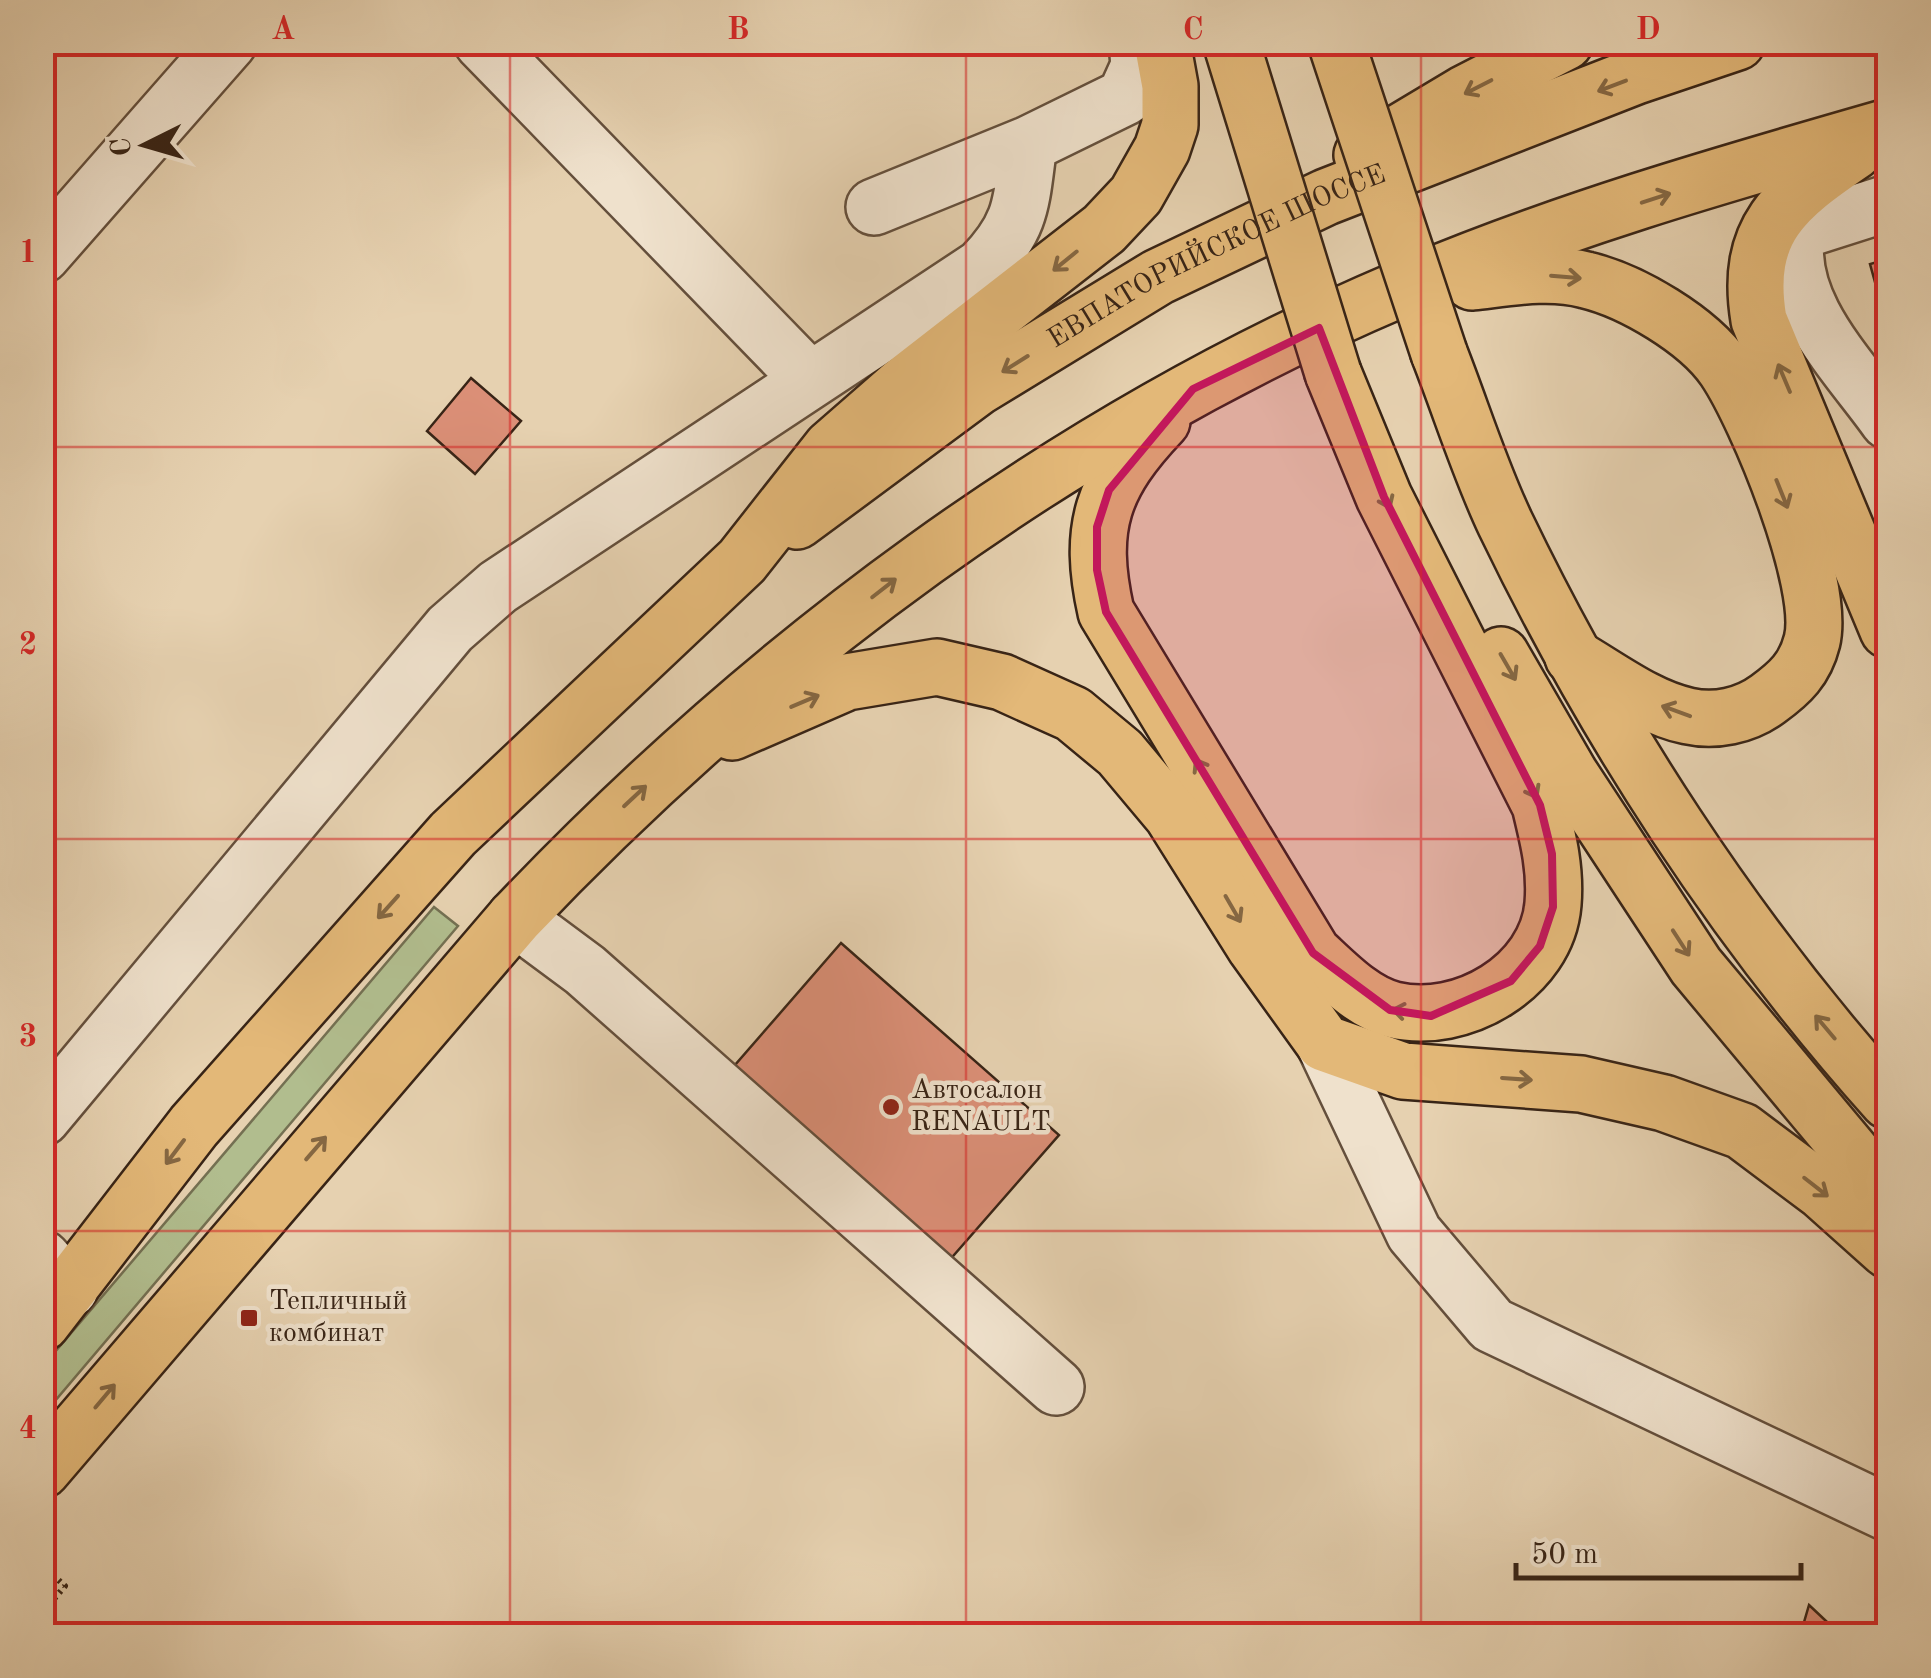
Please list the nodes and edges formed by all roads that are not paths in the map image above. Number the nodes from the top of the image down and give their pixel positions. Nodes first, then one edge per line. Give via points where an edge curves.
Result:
1 (230, 42) edge
2 (482, 42) edge
3 (1136, 42) edge
4 (1162, 42) edge
5 (1231, 42) edge
6 (1262, 42) edge
7 (1336, 42) edge
8 (1565, 42) edge
9 (1737, 42) edge
10 (1888, 128) edge
11 (1029, 144) junction
12 (1888, 203) edge
13 (874, 207) dead end
14 (42, 254) edge
15 (1158, 277) junction
16 (1400, 289) junction
17 (1348, 365) junction
18 (1217, 378) junction
19 (810, 380) junction
20 (1888, 421) edge
21 (742, 561) junction
22 (1888, 630) edge
23 (1573, 657) junction
24 (684, 753) junction
25 (515, 918) junction
26 (1324, 1043) junction
27 (1888, 1102) edge
28 (42, 1118) edge
29 (1888, 1196) edge
30 (1888, 1250) edge
31 (52, 1290) edge
32 (1056, 1387) dead end
33 (42, 1470) edge
34 (1888, 1513) edge

1 - 14 street
2 - 19 street
3 - 11 street via 1138,66 1125,97
4 -> 21 main road via 1170,125 1136,195 1104,229 831,448
5 - 17 main road, bridge
6 - 17 main road
7 - 23 main road, bridge via 1439,354 1504,519
8 -> 15 main road via 1464,94
9 -> 15 main road, ЕВПАТОРИЙСКОЕ ШОССЕ via 1326,197
16 -> 10 main road via 1722,176
22 -> 10 main road via 1759,320 1756,296 1761,245 1776,213
11 - 13 street
11 - 19 street via 1021,212 1008,240 982,267
12 - 20 street via 1797,232 1794,251 1814,318
15 -> 21 main road, ЕВПАТОРИЙСКОЕ ШОССЕ via 978,388
16 - 18 main road
16 -> 23 main road via 1549,276 1584,279 1630,296 1671,319 1724,368 1761,444 1813,582 1812,639 1796,678 1730,718 1688,716
17 -> 18 main road via 1384,497 1540,805 1552,854 1553,907 1540,946 1511,981 1468,1006 1431,1016 1390,1010 1351,988 1313,953 1106,612 1097,527 1109,490 1136,448
17 -> 29 main road via 1472,605 1570,774 1696,966
24 -> 18 main road via 923,557 1007,499
19 - 28 street via 498,587 450,629
21 -> 31 main road via 453,834
27 -> 23 main road via 1758,947
25 -> 24 main road
24 -> 26 main road via 848,682 937,667 1002,682 1074,714 1120,754 1172,815
25 - 32 street via 585,970
33 -> 25 main road
26 -> 30 main road via 1403,1071 1582,1084 1664,1103 1758,1143
26 - 34 street via 1414,1233 1492,1325

